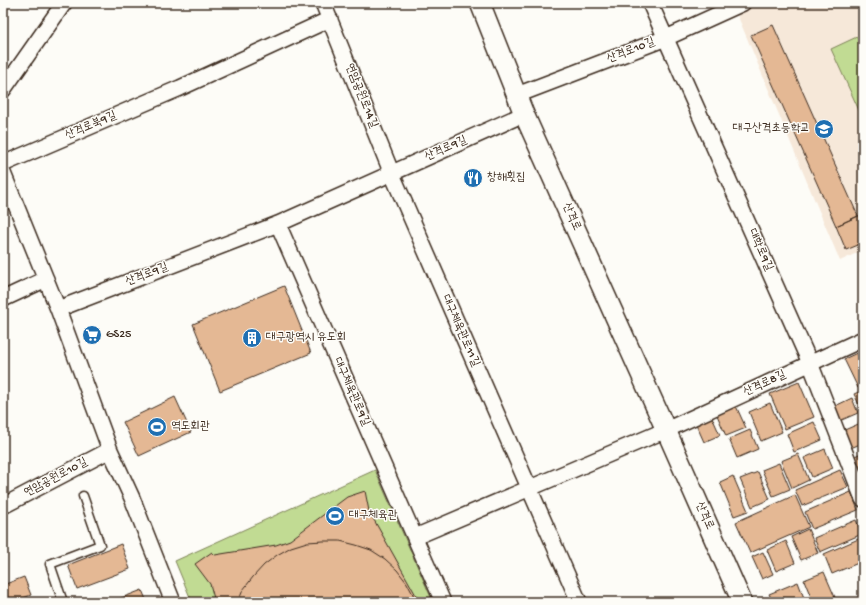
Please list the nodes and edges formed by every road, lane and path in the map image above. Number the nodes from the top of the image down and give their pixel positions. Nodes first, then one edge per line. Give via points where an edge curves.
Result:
1 (64, 3) edge
2 (323, 3) edge
3 (480, 3) edge
4 (650, 3) edge
5 (743, 3) edge
6 (330, 19) junction
7 (666, 38) junction
8 (3, 90) edge
9 (517, 95) junction
10 (524, 114) junction
11 (3, 164) edge
12 (3, 173) edge
13 (392, 174) junction
14 (278, 224) junction
15 (46, 279) junction
16 (3, 299) edge
17 (58, 309) junction
18 (863, 339) edge
19 (810, 363) junction
20 (666, 430) junction
21 (110, 450) junction
22 (529, 488) junction
23 (83, 496) dead end
24 (863, 499) edge
25 (3, 506) edge
26 (415, 537) junction
27 (63, 602) edge
28 (173, 602) edge
29 (443, 602) edge
30 (579, 602) edge
31 (742, 602) edge

1 - 8 street
2 - 6 street, 연암공원로14길
3 - 9 street, 산격로
4 - 7 street, 대학로9길
5 - 7 street, 산격로10길
6 - 11 street, 산격로북9길 via 180,88
6 - 13 street, 연암공원로14길
7 - 9 street, 산격로10길
7 - 19 street, 대학로9길
9 - 10 street, 산격로
10 - 13 street, 산격로9길
10 - 20 street, 산격로
12 - 15 street
13 - 14 street, 산격로9길
13 - 22 street, 대구체육관로11길
14 - 17 street, 산격로9길
14 - 26 street, 대구체육관로9길
15 - 16 street
15 - 17 street
17 - 21 street
18 - 19 street, 산격로8길
19 - 20 street, 산격로8길
19 - 24 street, 대학로9길
20 - 22 street
20 - 31 street, 산격로
21 - 25 street, 연암공원로10길
21 - 28 street
22 - 26 street
22 - 30 street, 대구체육관로11길
23 - 27 lane via 100,545 50,564
26 - 29 street, 대구체육관로9길

